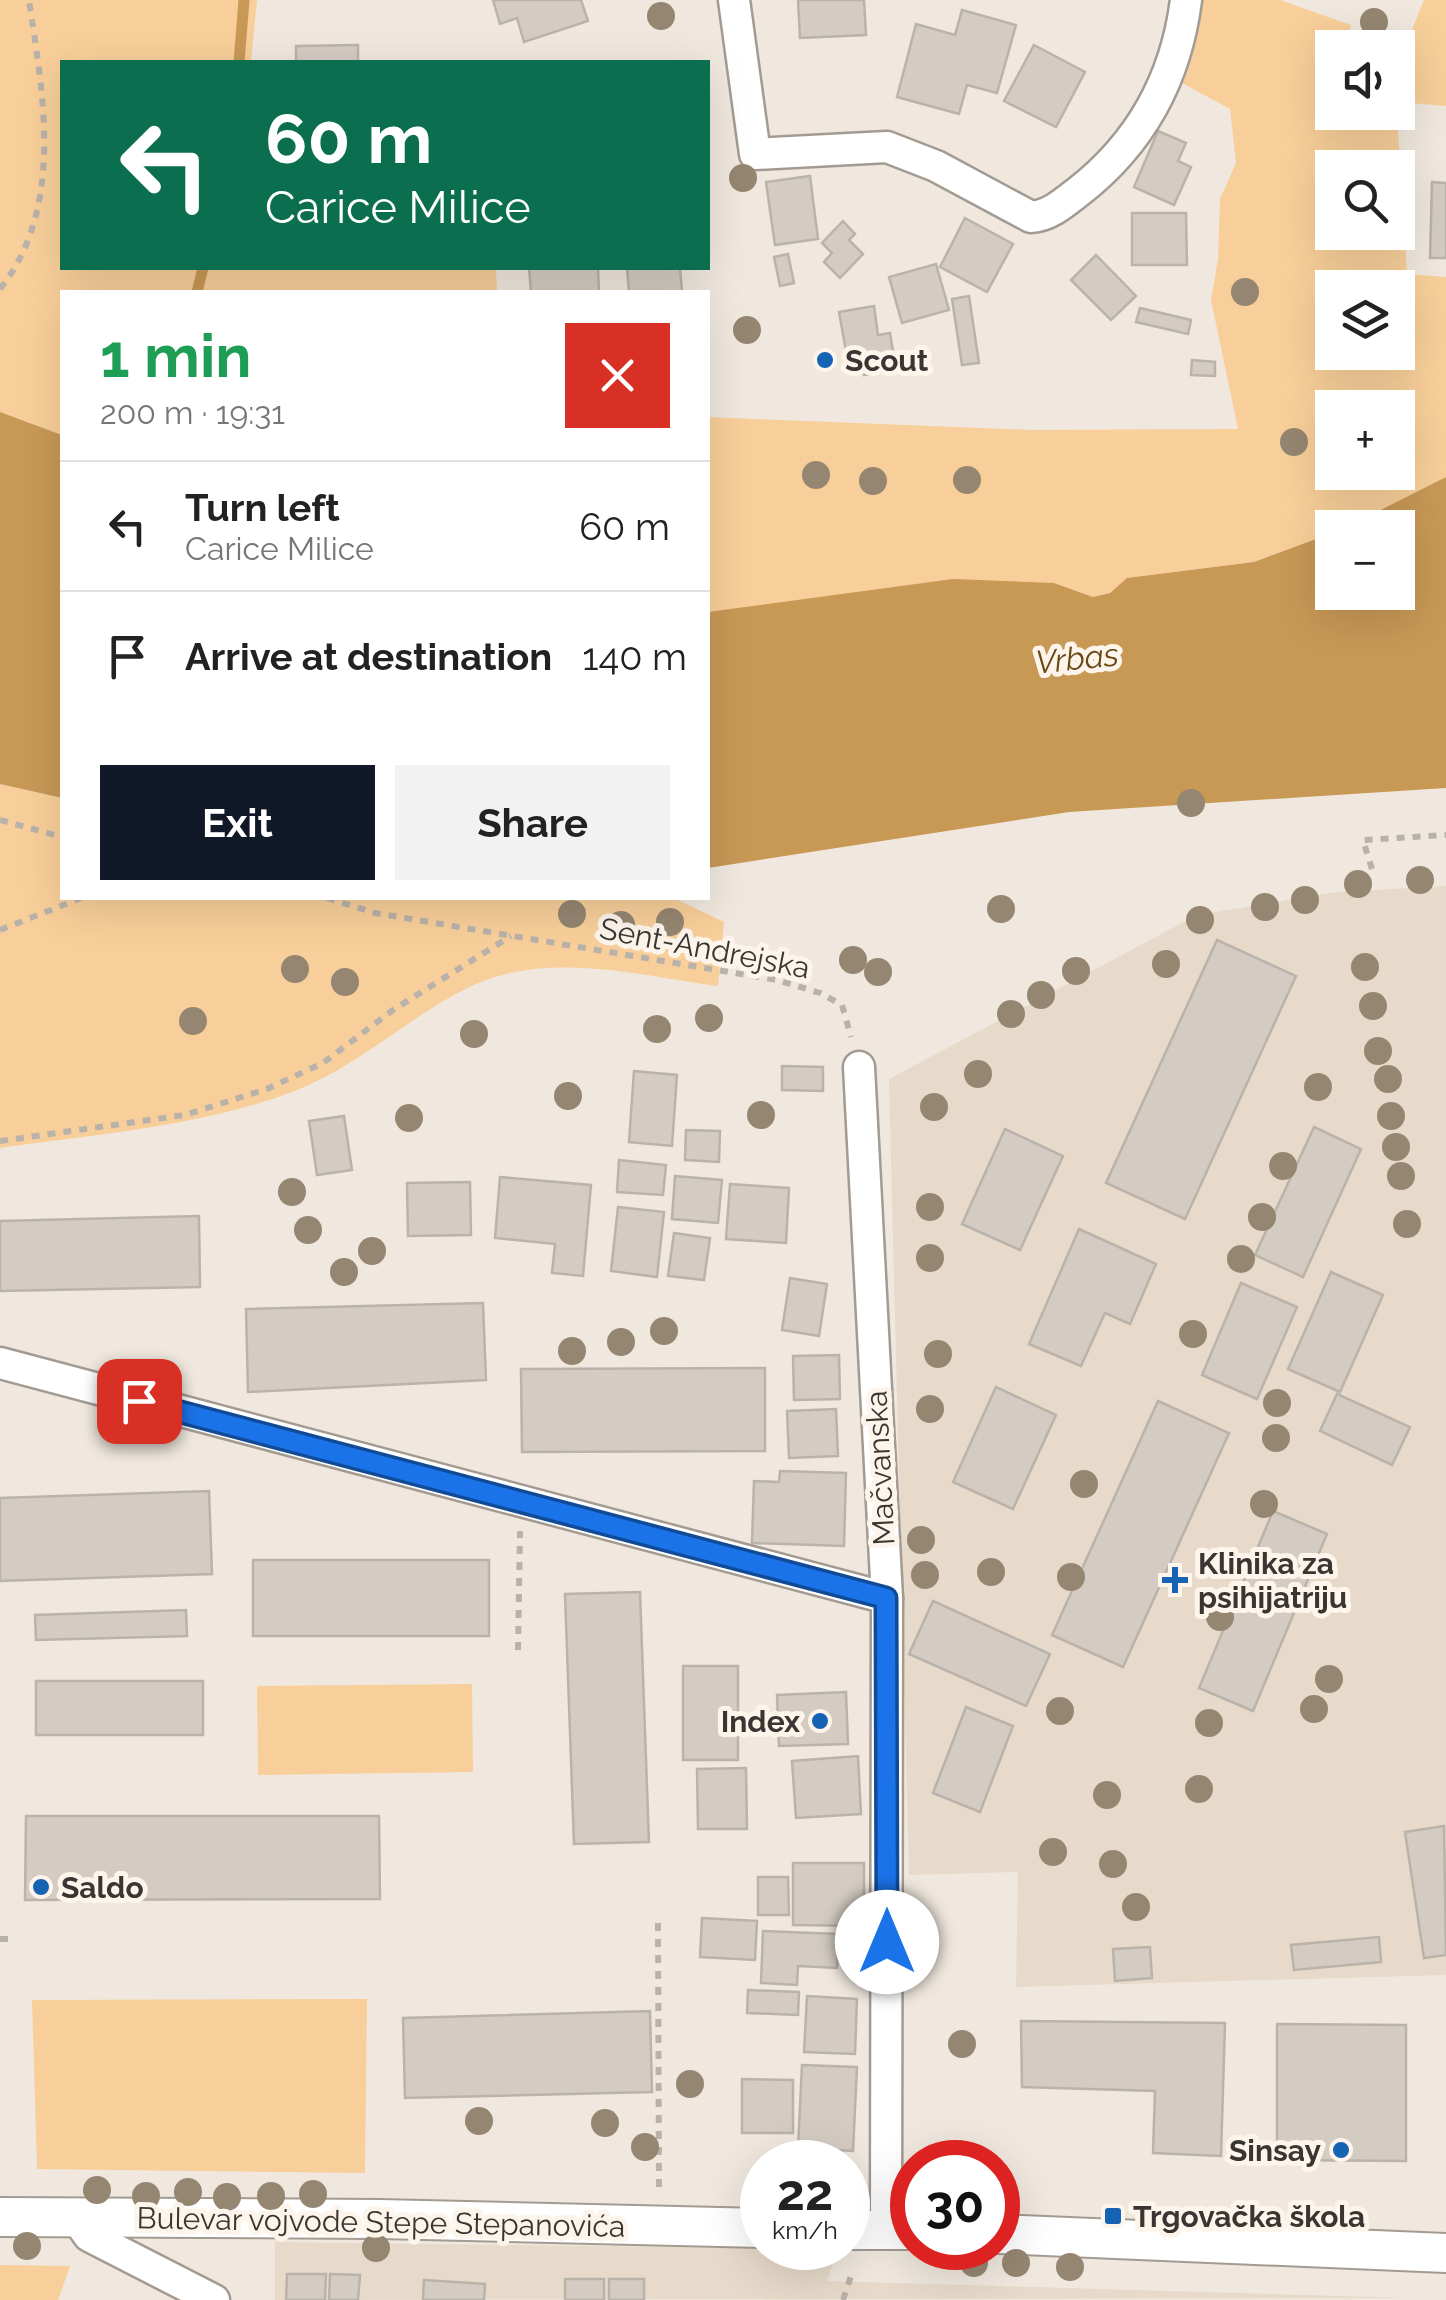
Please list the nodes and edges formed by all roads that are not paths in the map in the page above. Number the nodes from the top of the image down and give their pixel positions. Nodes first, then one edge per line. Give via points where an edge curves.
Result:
1 (734, 0) edge
2 (1186, 0) edge
3 (859, 1067) road end
4 (0, 1363) edge
5 (886, 1598) junction
6 (897, 2140) edge
7 (0, 2217) edge
8 (77, 2219) junction
9 (740, 2227) edge
10 (1020, 2235) edge
11 (1446, 2253) edge
12 (214, 2300) edge

1 - 2 street via 755,154 886,147 1039,217 1112,164 1138,130 1170,76
3 - 5 street, Mačvanska
4 - 5 street
5 - 6 street, Mačvanska
7 - 8 street, Bulevar vojvode Stepe Stepanovića
8 - 9 street, Bulevar vojvode Stepe Stepanovića
8 - 12 street via 89,2236
10 - 11 street

